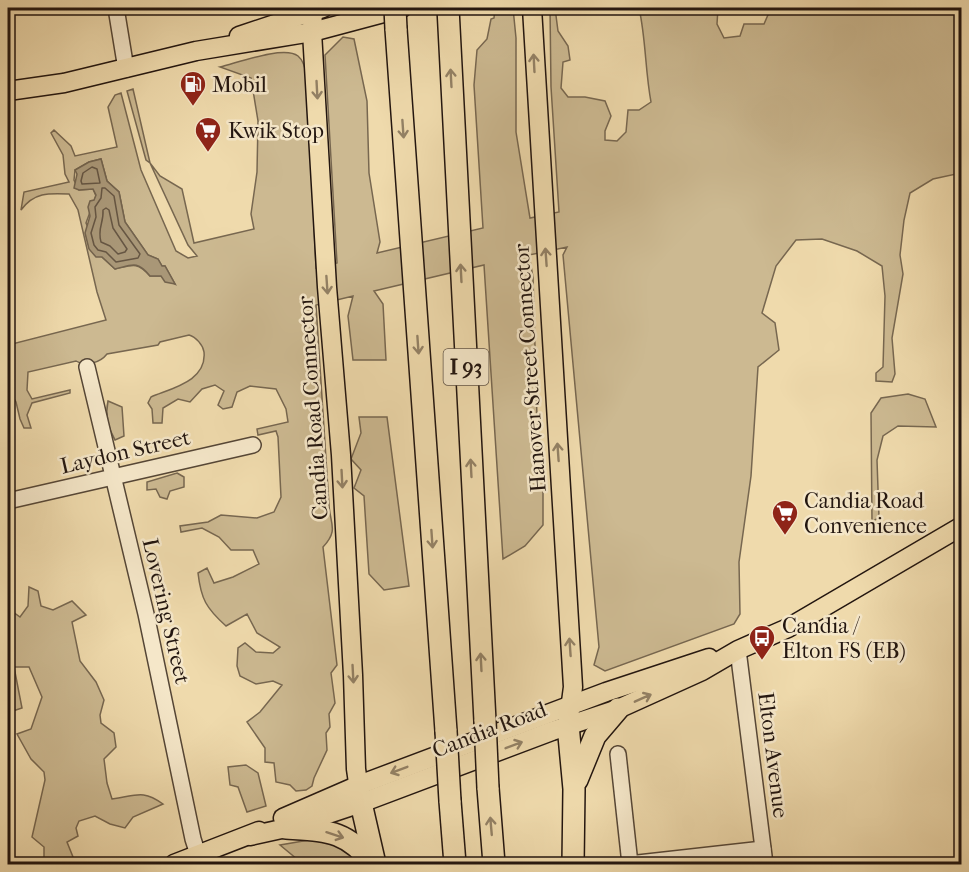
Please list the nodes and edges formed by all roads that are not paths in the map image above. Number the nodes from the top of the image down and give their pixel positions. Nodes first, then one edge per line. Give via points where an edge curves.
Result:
1 (116, 8) edge
2 (317, 8) edge
3 (395, 8) edge
4 (402, 8) edge
5 (531, 8) edge
6 (448, 10) edge
7 (312, 32) junction
8 (196, 51) junction
9 (126, 69) junction
10 (8, 91) edge
11 (87, 367) dead end
12 (253, 445) dead end
13 (112, 477) junction
14 (8, 501) edge
15 (962, 526) edge
16 (738, 650) junction
17 (618, 709) junction
18 (570, 715) junction
19 (618, 754) dead end
20 (574, 789) junction
21 (360, 794) junction
22 (286, 828) junction
23 (250, 836) junction
24 (764, 857) edge
25 (200, 860) edge
26 (174, 864) edge
27 (374, 864) edge
28 (455, 864) edge
29 (494, 864) edge
30 (573, 864) edge
31 (630, 864) edge

1 - 9 street
2 - 7 main road, Candia Road Connector
2 - 8 main road
3 -> 28 highway, I 93, bridge
4 - 7 main road
18 -> 5 main road, Hanover Street Connector via 573,687
29 -> 6 highway, I 93, bridge
7 - 8 main road
7 -> 21 main road, Candia Road Connector
8 - 9 main road
9 - 10 main road
11 - 13 street, Lovering Street
12 - 13 street, Laydon Street
13 - 14 street, Laydon Street
13 - 25 street, Lovering Street
15 - 16 main road, Candia Road via 822,610
17 -> 16 main road, Candia Road via 702,672
16 - 18 main road, Candia Road via 698,661
16 - 24 street, Elton Avenue
17 - 18 main road, Candia Road
17 - 20 highway via 595,736
18 - 20 highway
18 - 21 main road, Candia Road
19 - 31 street
20 - 30 highway
21 - 22 main road, Candia Road
21 - 23 main road, Candia Road via 284,818
21 - 27 highway
22 - 23 main road, Candia Road
22 -> 27 highway via 340,835 356,844
23 - 25 main road, Candia Road
24 - 31 street
25 - 26 main road, Candia Road

